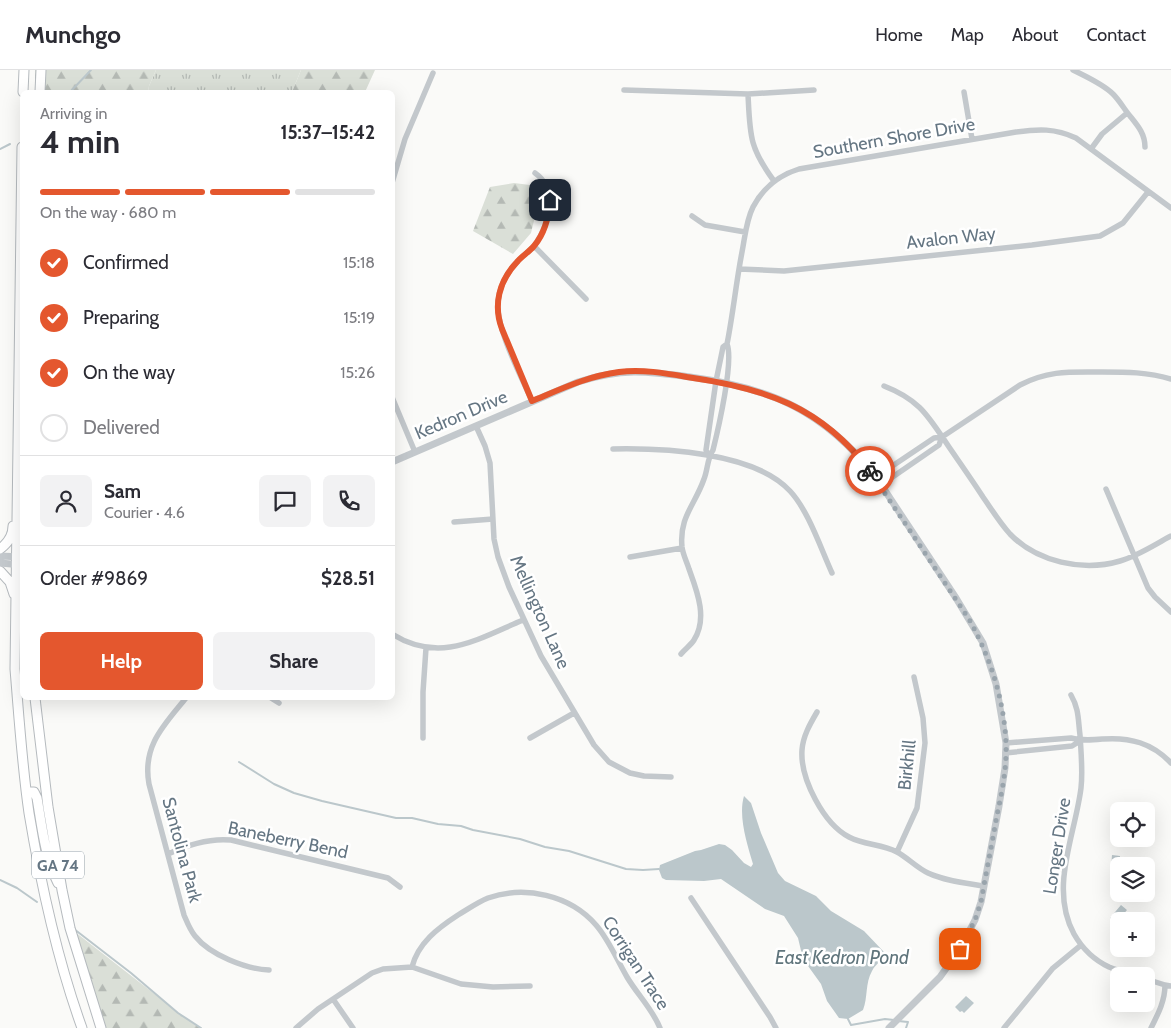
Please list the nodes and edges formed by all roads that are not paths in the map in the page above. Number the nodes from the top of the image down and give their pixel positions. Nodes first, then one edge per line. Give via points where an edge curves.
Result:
1 (24, 70) edge
2 (40, 70) edge
3 (1073, 70) edge
4 (433, 73) dead end
5 (24, 90) edge
6 (40, 90) edge
7 (624, 90) dead end
8 (814, 90) dead end
9 (964, 92) dead end
10 (748, 94) junction
11 (1127, 113) junction
12 (972, 139) junction
13 (1145, 147) dead end
14 (1091, 148) junction
15 (395, 173) edge
16 (535, 173) dead end
17 (774, 181) junction
18 (1148, 192) junction
19 (1171, 208) edge
20 (692, 216) dead end
21 (745, 232) junction
22 (534, 246) junction
23 (739, 268) junction
24 (586, 299) dead end
25 (20, 302) edge
26 (727, 344) junction
27 (1171, 379) edge
28 (716, 381) junction
29 (726, 382) junction
30 (884, 386) dead end
31 (532, 401) junction
32 (395, 404) edge
33 (476, 426) junction
34 (942, 437) junction
35 (612, 449) dead end
36 (415, 452) junction
37 (18, 456) junction
38 (709, 457) junction
39 (395, 461) edge
40 (17, 468) junction
41 (20, 470) edge
42 (876, 478) junction
43 (881, 485) junction
44 (1106, 489) dead end
45 (493, 519) junction
46 (454, 522) dead end
47 (1171, 536) edge
48 (682, 548) junction
49 (0, 549) edge
50 (0, 556) edge
51 (1135, 556) junction
52 (630, 557) dead end
53 (19, 561) edge
54 (0, 563) edge
55 (0, 571) edge
56 (832, 573) dead end
57 (16, 600) junction
58 (1171, 612) edge
59 (523, 620) junction
60 (395, 635) edge
61 (426, 648) junction
62 (681, 654) dead end
63 (914, 677) dead end
64 (1071, 695) dead end
65 (35, 700) edge
66 (184, 700) edge
67 (274, 700) edge
68 (279, 703) dead end
69 (817, 712) dead end
70 (574, 713) junction
71 (423, 738) dead end
72 (530, 738) dead end
73 (1080, 741) junction
74 (1006, 744) junction
75 (1005, 753) junction
76 (1171, 763) edge
77 (671, 776) dead end
78 (27, 795) junction
79 (896, 852) junction
80 (168, 854) junction
81 (984, 886) junction
82 (400, 887) dead end
83 (62, 890) junction
84 (691, 898) dead end
85 (1081, 945) junction
86 (412, 967) junction
87 (1111, 967) edge
88 (269, 970) dead end
89 (1155, 981) edge
90 (1168, 985) edge
91 (530, 986) dead end
92 (334, 999) junction
93 (82, 1026) edge
94 (101, 1028) edge
95 (296, 1028) edge
96 (353, 1028) edge
97 (660, 1028) edge
98 (776, 1028) edge
99 (889, 1028) edge
100 (1004, 1028) edge
101 (1152, 1028) edge

1 - 5 main road
2 - 6 main road
3 - 11 street via 1112,92
4 - 15 street via 405,139
7 - 10 street
8 - 10 street
9 - 12 street
10 - 17 street via 752,144
11 - 13 street via 1141,130
11 - 14 street
12 - 14 street, Southern Shore Drive via 1047,129 1065,133
12 - 17 street, Southern Shore Drive via 800,169
14 - 18 street, Southern Shore Drive
16 - 22 street via 546,184 550,200 546,223
17 - 21 street, Southern Shore Drive via 754,206
18 - 19 street, Southern Shore Drive
18 - 23 street, Avalon Way via 1123,223 1092,238 784,271
20 - 21 street via 705,226
21 - 23 street, Southern Shore Drive
22 - 24 street
22 - 31 street via 505,278 500,289 498,312
23 - 26 street, Southern Shore Drive
25 - 37 main road, GA 74
26 - 28 street, Southern Shore Drive via 722,352
26 - 29 street, Southern Shore Drive
27 - 34 street via 1133,372 1063,371 1044,374 1020,385
28 - 29 street, Kedron Drive
28 - 31 street, Kedron Drive via 660,373 621,372 578,382
28 - 38 street, Southern Shore Drive via 706,450
29 - 38 street, Southern Shore Drive
29 - 42 street, Kedron Drive via 769,395 812,416 846,443
30 - 34 street via 918,405
31 - 33 street, Kedron Drive
32 - 36 street
33 - 36 street, Kedron Drive
33 - 45 street, Mellington Lane via 490,463
34 - 42 street via 934,438
34 - 43 street via 939,445
34 - 51 street via 1003,526 1022,544 1055,561 1090,566
35 - 38 street via 650,449
36 - 39 street, Kedron Drive
37 - 40 main road, GA 74
37 - 41 main road
38 - 48 street via 705,477 683,524
38 - 56 street via 757,468 791,492 810,522
40 - 49 main road via 13,485 13,534
40 - 53 main road, GA 74
42 - 43 street, Kedron Drive
43 - 74 street, Kedron Drive via 983,643 996,684
44 - 51 street
45 - 46 street
45 - 59 street, Mellington Lane via 501,565
47 - 51 street
48 - 52 street
48 - 62 street via 698,593 700,623 694,641
50 - 53 street
51 - 58 street via 1148,588
53 - 54 street
53 - 57 main road, GA 74
55 - 57 main road via 10,582
57 - 78 main road, GA 74 via 15,669
59 - 61 street via 467,644
59 - 70 street, Mellington Lane
60 - 61 street
61 - 71 street
63 - 79 street, Birkhill via 925,743 917,808
64 - 73 street, Longer Drive via 1077,705
65 - 83 main road, GA 74
66 - 80 street, Santolina Park via 157,735 147,763 148,784
67 - 68 street
69 - 79 street via 804,738 802,761 822,812 848,837
70 - 72 street
70 - 77 street, Mellington Lane via 609,762 630,773
73 - 74 street via 1071,738
73 - 75 street via 1072,746
73 - 76 street via 1133,740 1155,749
73 - 85 street, Longer Drive via 1081,788 1062,891 1066,916
74 - 75 street, Kedron Drive
75 - 81 street, Kedron Drive
78 - 83 main road via 34,792 37,798 53,873
78 - 93 main road, GA 74 via 52,926
79 - 81 street via 928,874
80 - 82 street, Baneberry Bend via 214,840 231,840 388,878
80 - 88 street, Santolina Park via 184,915 197,938 217,953 241,964 255,970
81 - 99 street, Kedron Drive via 975,920 952,961
83 - 94 main road, GA 74 via 70,928
84 - 98 street
85 - 87 street, Longer Drive via 1088,954
85 - 100 street via 1053,968
86 - 91 street via 461,984 493,988
86 - 92 street via 372,973
86 - 97 street, Corrigan Trace via 414,956 422,944 465,911 488,898 510,893 539,893 572,906 595,923
89 - 90 street
90 - 101 street
92 - 95 street
92 - 96 street

